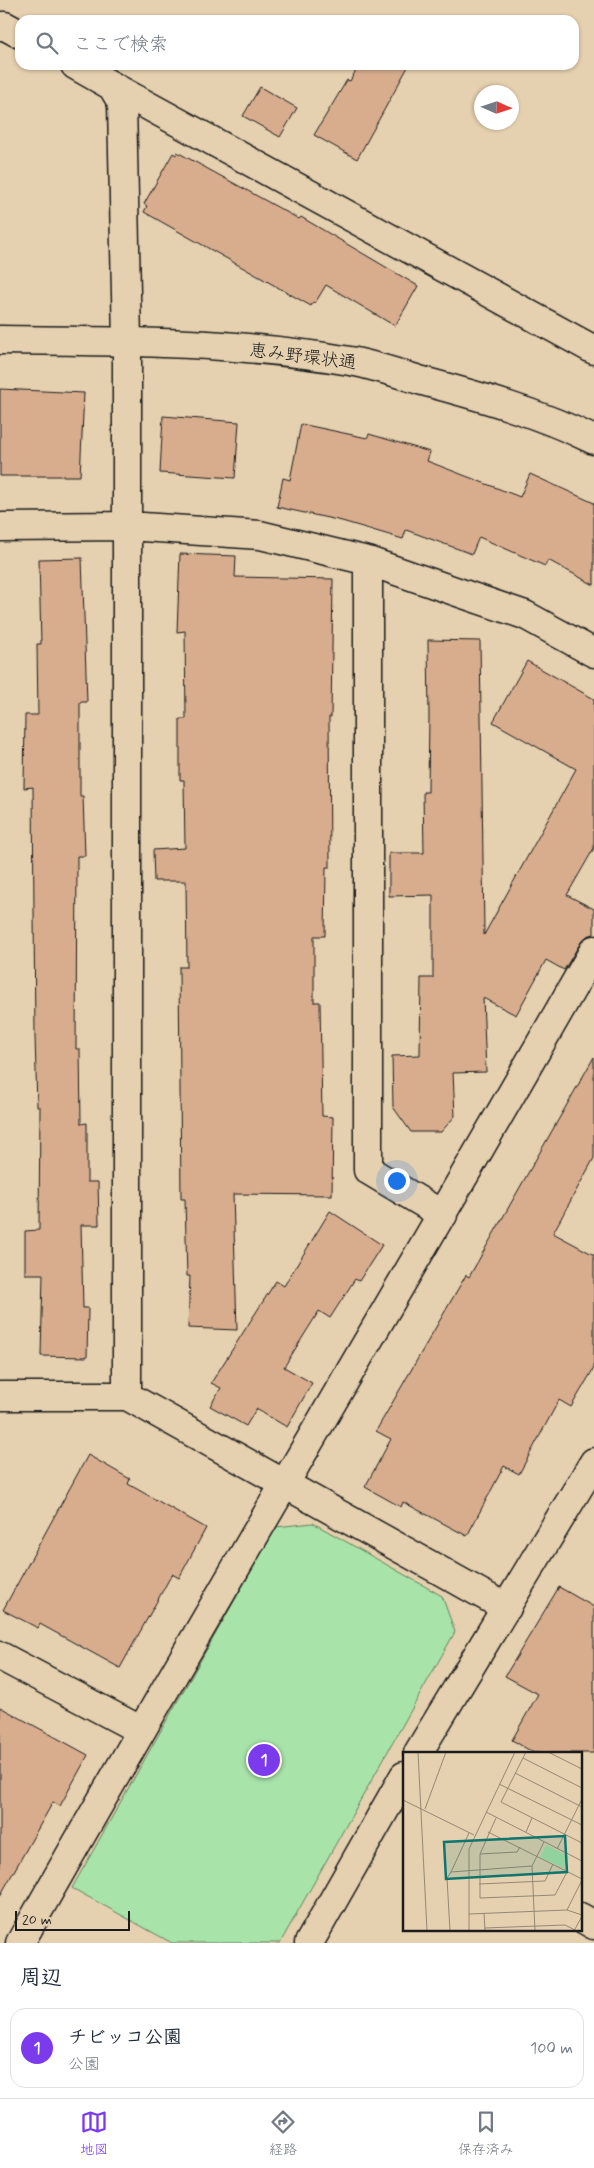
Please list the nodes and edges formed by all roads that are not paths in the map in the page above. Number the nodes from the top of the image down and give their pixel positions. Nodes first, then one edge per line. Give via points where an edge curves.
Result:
1 (0, 26) edge
2 (15, 31) edge
3 (84, 70) edge
4 (112, 86) junction
5 (0, 340) edge
6 (127, 341) junction
7 (594, 350) edge
8 (594, 440) edge
9 (128, 526) junction
10 (0, 527) edge
11 (368, 561) junction
12 (594, 653) edge
13 (594, 950) edge
14 (443, 1215) junction
15 (0, 1396) edge
16 (127, 1396) junction
17 (594, 1462) edge
18 (284, 1485) junction
19 (507, 1608) junction
20 (0, 1656) edge
21 (140, 1730) junction
22 (419, 1752) edge
23 (403, 1780) edge
24 (394, 1813) edge
25 (582, 1918) edge
26 (594, 1925) edge
27 (20, 1943) edge
28 (309, 1943) edge

1 - 2 street
3 - 4 street
4 - 6 street via 122,103
4 - 7 street
5 - 6 street, 恵み野環状通
6 - 8 street, 恵み野環状通 via 257,350 351,361 464,392 561,424
6 - 9 street
9 - 10 street
9 - 11 street via 260,535
9 - 16 street
11 - 12 street via 525,615
11 - 14 street via 368,1170
13 - 14 street
14 - 18 street
15 - 16 street
16 - 18 street
17 - 19 street
18 - 19 street
18 - 21 street
19 - 22 street
20 - 21 street
21 - 27 street
23 - 24 street
24 - 28 street
25 - 26 street

